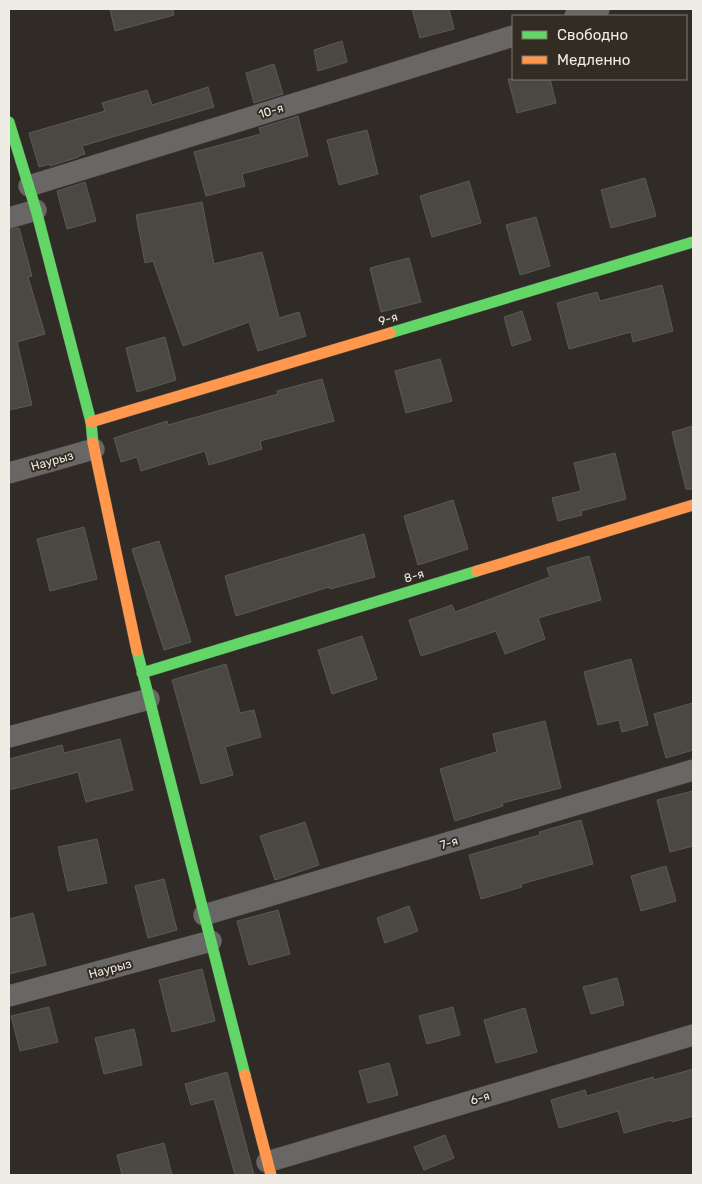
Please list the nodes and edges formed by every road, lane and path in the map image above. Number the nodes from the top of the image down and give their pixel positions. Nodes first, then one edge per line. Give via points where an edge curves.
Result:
1 (599, 9) edge
2 (578, 15) edge
3 (512, 36) edge
4 (9, 122) edge
5 (28, 186) junction
6 (36, 210) junction
7 (9, 218) edge
8 (693, 242) edge
9 (91, 422) junction
10 (94, 449) junction
11 (9, 473) edge
12 (693, 505) edge
13 (142, 673) junction
14 (149, 699) junction
15 (9, 738) edge
16 (693, 770) edge
17 (204, 915) junction
18 (211, 941) junction
19 (9, 996) edge
20 (693, 1035) edge
21 (269, 1169) edge

1 - 2 street
3 - 5 street, 10-я
4 - 5 street
5 - 6 street
6 - 7 street
6 - 9 street
8 - 9 street, 9-я
9 - 10 street
10 - 11 street, Наурыз
10 - 13 street
12 - 13 street, 8-я
13 - 14 street
14 - 15 street
14 - 17 street
16 - 17 street, 7-я
17 - 18 street
18 - 19 street, Наурыз
18 - 21 street
20 - 21 street, 6-я

